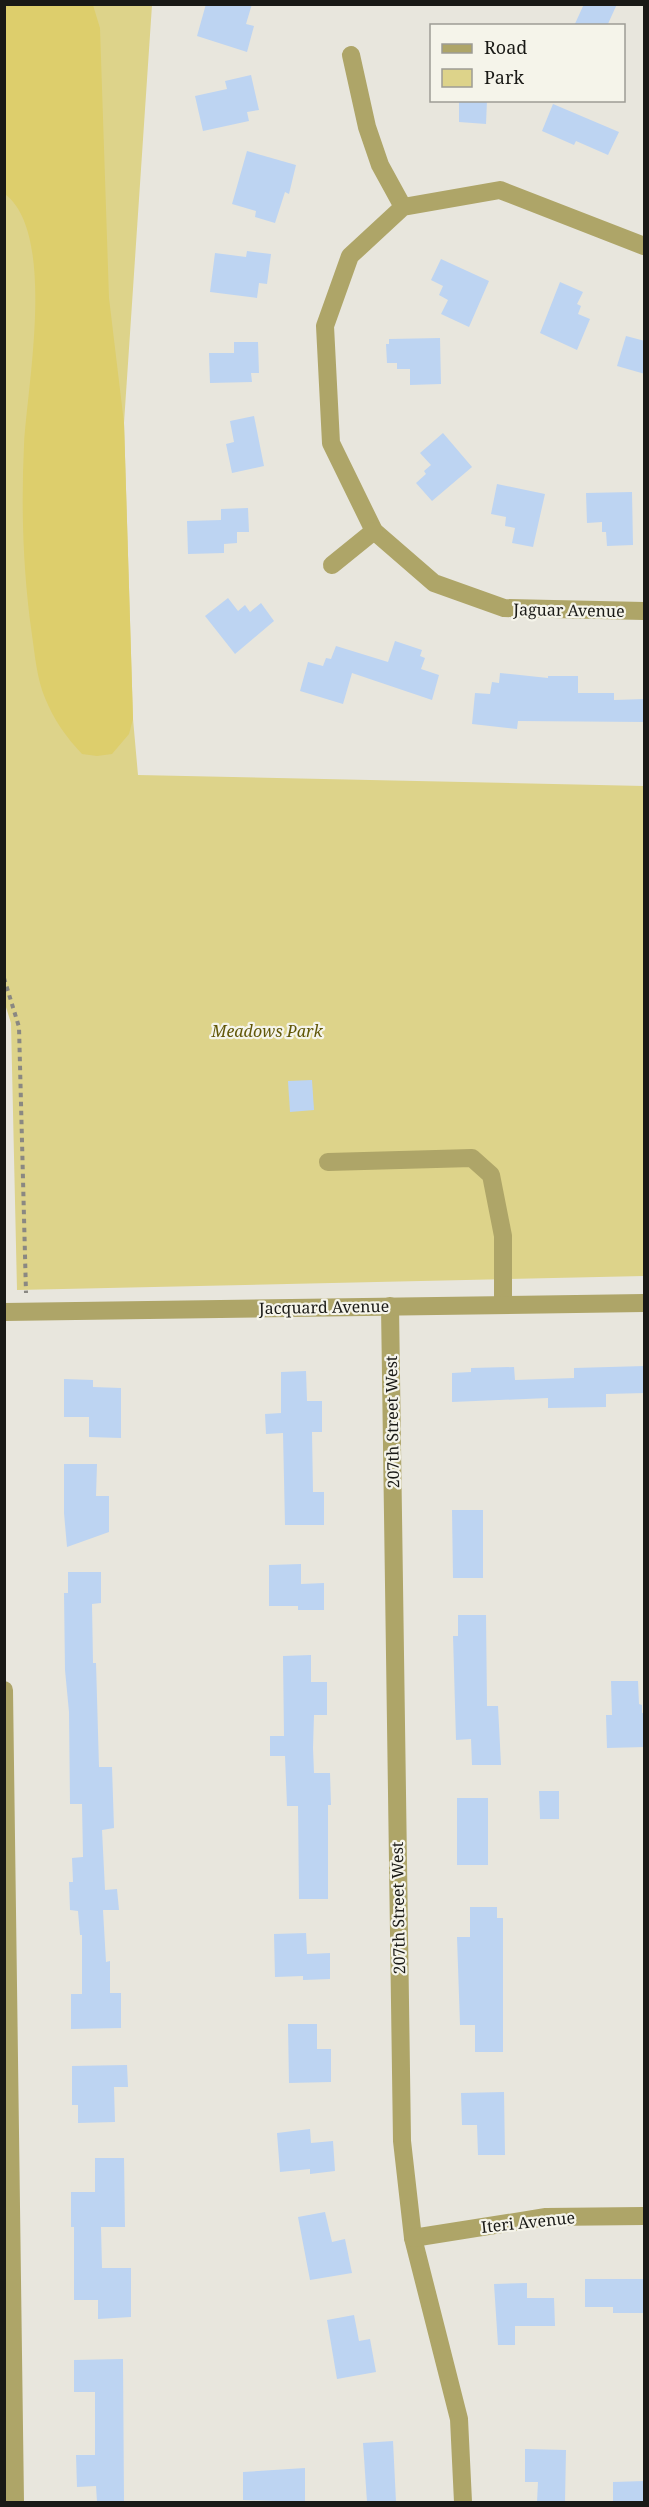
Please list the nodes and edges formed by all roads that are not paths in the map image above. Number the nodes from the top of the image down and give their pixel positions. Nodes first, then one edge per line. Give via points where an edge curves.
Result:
1 (351, 55) dead end
2 (403, 207) junction
3 (645, 246) edge
4 (374, 531) junction
5 (332, 565) dead end
6 (645, 611) edge
7 (328, 1162) dead end
8 (645, 1302) edge
9 (503, 1305) junction
10 (390, 1306) junction
11 (4, 1312) edge
12 (4, 1690) edge
13 (5, 1736) edge
14 (7, 2159) edge
15 (645, 2216) edge
16 (413, 2238) junction
17 (15, 2502) edge
18 (463, 2502) edge

1 - 2 street via 367,128 380,165
2 - 3 street via 500,190
2 - 4 street, Jaguar Avenue via 350,256 325,326 331,443
4 - 5 street
4 - 6 street, Jaguar Avenue via 434,583 504,608
7 - 9 street via 472,1158 491,1174 504,1236
8 - 9 street, Jacquard Avenue
9 - 10 street, Jacquard Avenue
10 - 11 street, Jacquard Avenue
10 - 16 street, 207th Street West via 402,2141
12 - 13 street
13 - 14 street
14 - 17 street
15 - 16 street, Iteri Avenue via 546,2217
16 - 18 street, 207th Street West via 459,2419

